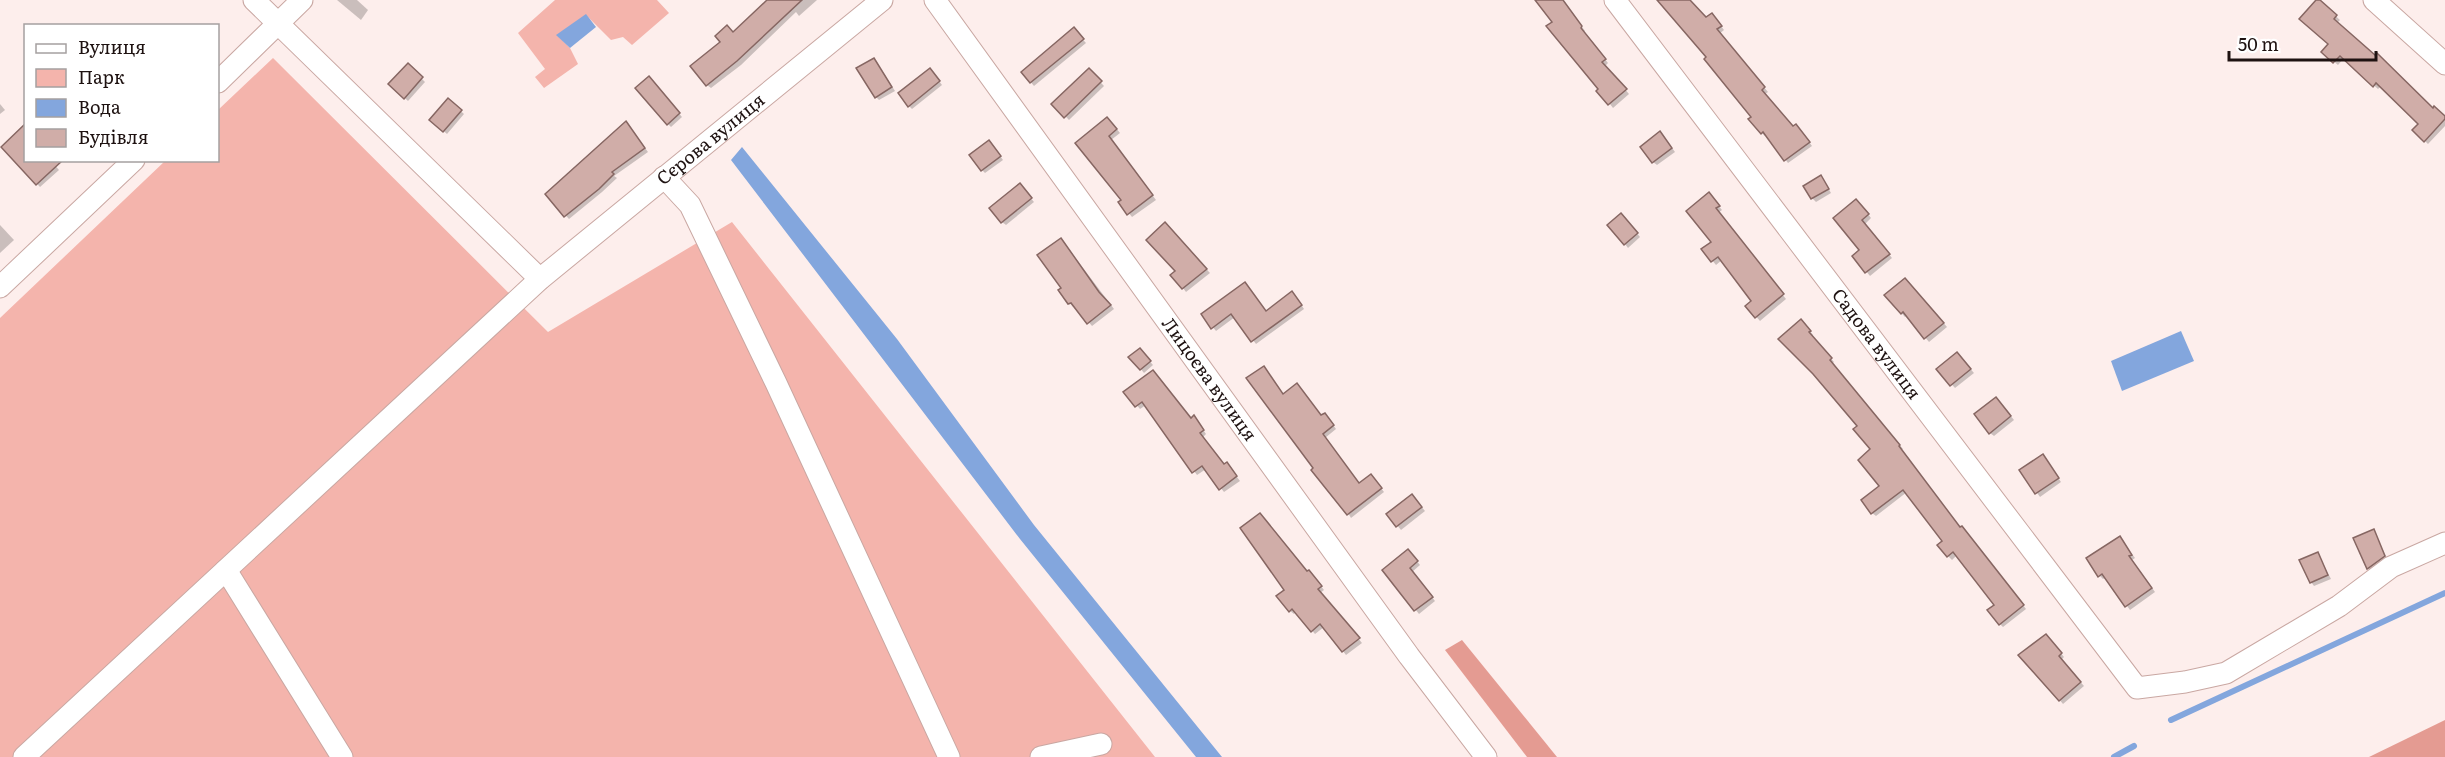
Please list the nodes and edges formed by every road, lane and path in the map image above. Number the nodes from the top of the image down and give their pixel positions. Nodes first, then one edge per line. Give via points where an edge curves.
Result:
1 (254, 0) edge
2 (302, 0) edge
3 (882, 0) edge
4 (935, 0) edge
5 (1615, 0) edge
6 (2374, 0) edge
7 (280, 23) junction
8 (2445, 64) edge
9 (219, 81) edge
10 (132, 162) edge
11 (664, 177) junction
12 (540, 279) junction
13 (0, 287) edge
14 (2445, 543) edge
15 (226, 570) junction
16 (1101, 744) dead end
17 (24, 757) edge
18 (342, 757) edge
19 (949, 757) edge
20 (1041, 757) edge
21 (1486, 757) edge

1 - 7 street
2 - 7 street
3 - 11 street, Сєрова вулиця
4 - 21 street, Лицоєва вулиця
5 - 14 street, Садова вулиця via 2137,688 2226,673 2339,606 2391,567
6 - 8 street
7 - 9 street
7 - 12 street
10 - 13 street
11 - 12 street, Сєрова вулиця
11 - 19 street via 690,205
12 - 15 street, Сєрова вулиця
15 - 17 street, Сєрова вулиця
15 - 18 street
16 - 20 street

